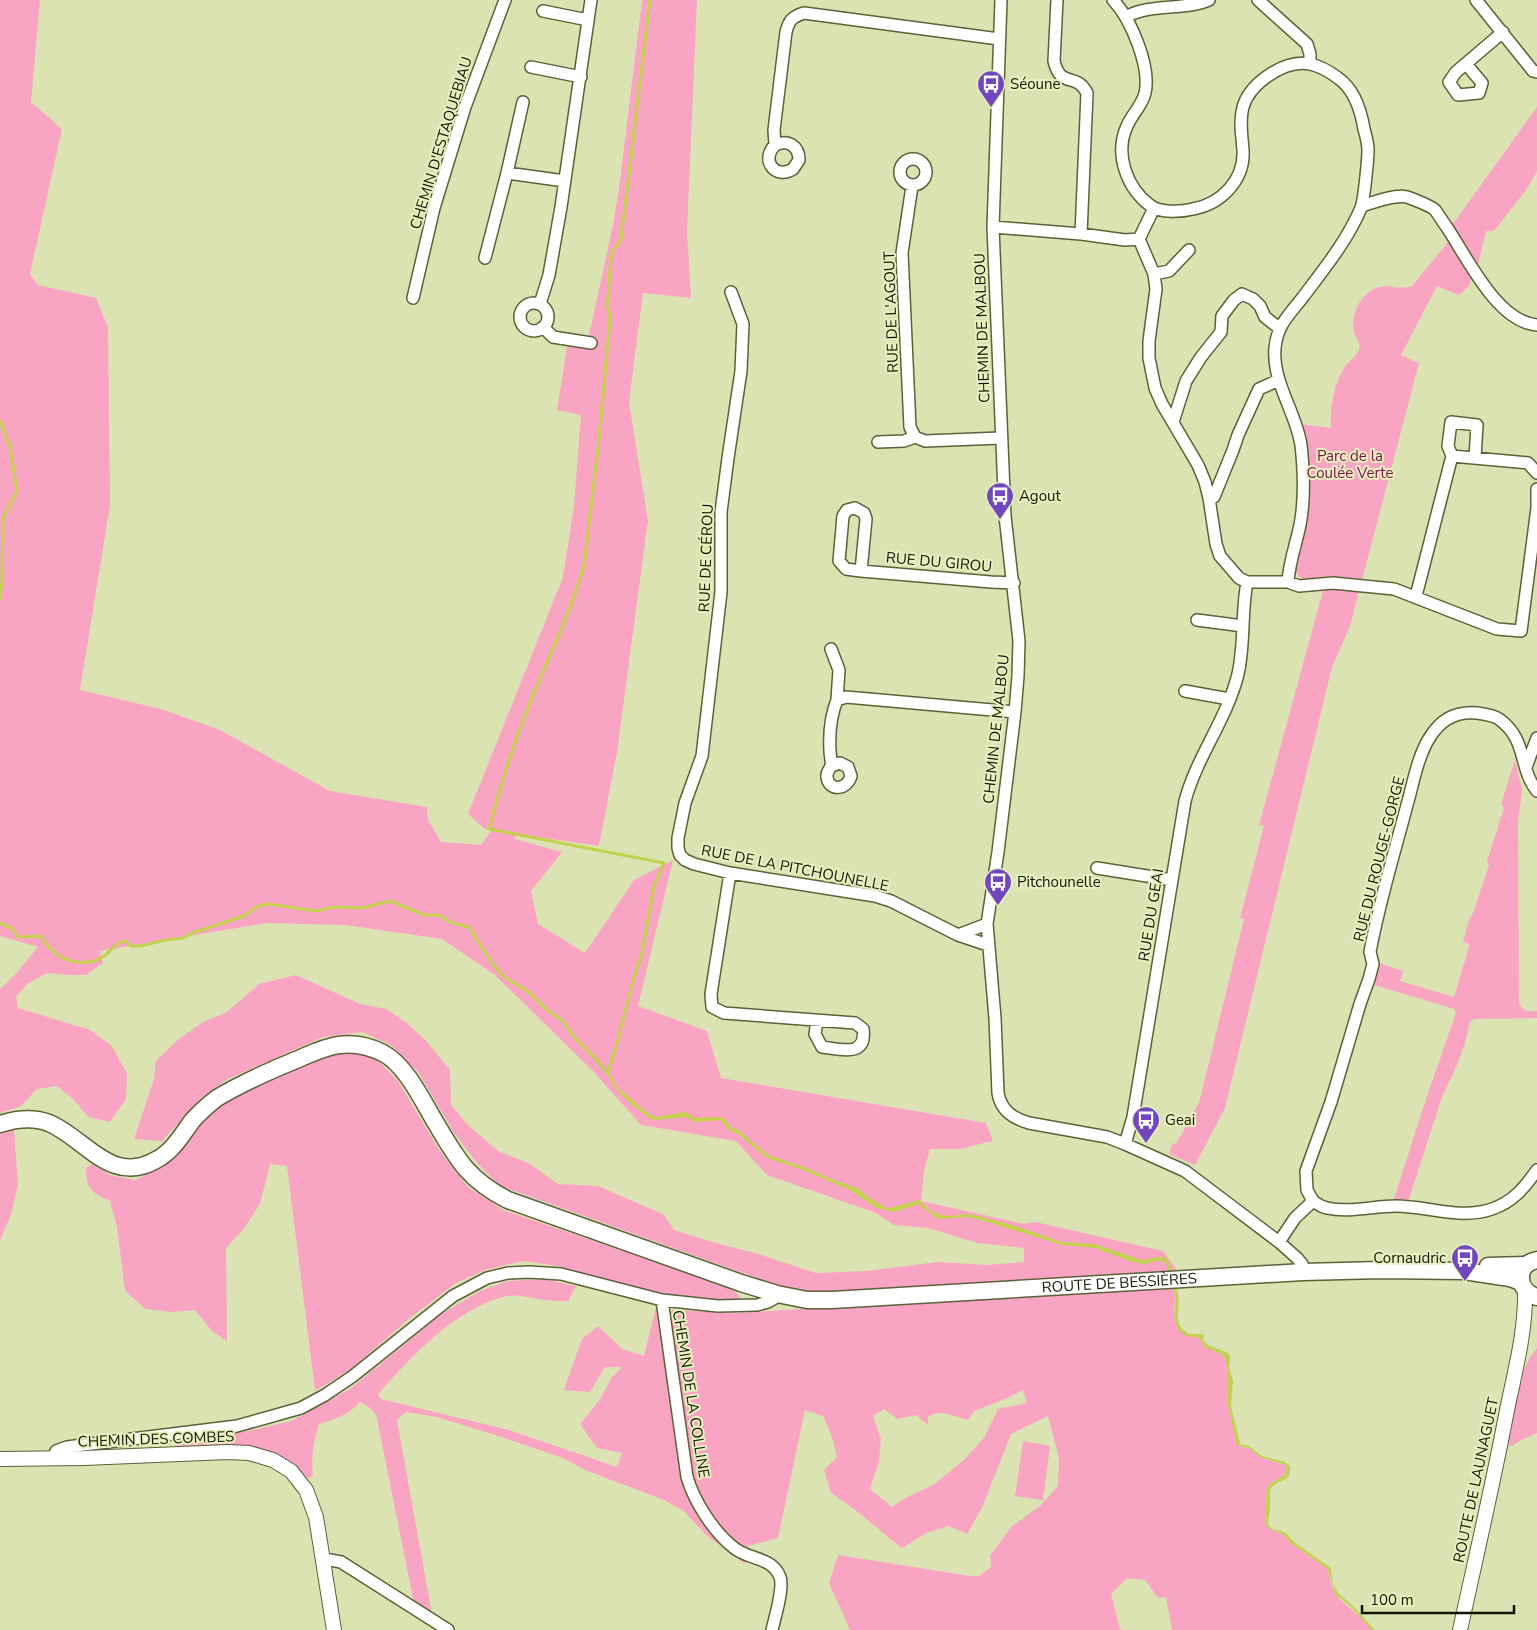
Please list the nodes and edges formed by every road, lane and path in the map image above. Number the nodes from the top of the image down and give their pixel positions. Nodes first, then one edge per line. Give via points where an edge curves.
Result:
1 (505, 0) edge
2 (590, 0) edge
3 (1001, 0) edge
4 (1057, 0) edge
5 (1113, 0) edge
6 (1209, 0) edge
7 (1258, 0) edge
8 (1476, 0) edge
9 (543, 11) dead end
10 (1126, 17) junction
11 (588, 20) junction
12 (1503, 32) junction
13 (999, 39) junction
14 (1310, 64) junction
15 (1466, 64) dead end
16 (531, 67) dead end
17 (1537, 72) edge
18 (581, 77) junction
19 (523, 102) dead end
20 (775, 145) dead end
21 (507, 173) junction
22 (564, 181) junction
23 (912, 186) dead end
24 (1362, 206) junction
25 (1154, 208) junction
26 (994, 227) junction
27 (1081, 234) junction
28 (1139, 239) junction
29 (1189, 250) dead end
30 (485, 258) dead end
31 (1154, 274) junction
32 (731, 292) dead end
33 (413, 298) dead end
34 (540, 304) junction
35 (1537, 326) edge
36 (543, 327) junction
37 (1279, 328) junction
38 (591, 343) dead end
39 (1278, 380) junction
40 (1172, 422) junction
41 (915, 437) junction
42 (1001, 438) junction
43 (878, 442) dead end
44 (1452, 456) junction
45 (1475, 458) junction
46 (1537, 474) edge
47 (1537, 489) edge
48 (1209, 498) junction
49 (1537, 508) edge
50 (861, 571) junction
51 (1247, 582) junction
52 (1288, 582) junction
53 (1014, 583) junction
54 (1416, 596) junction
55 (1197, 620) dead end
56 (1243, 626) junction
57 (831, 649) dead end
58 (1185, 690) dead end
59 (1230, 699) junction
60 (837, 700) junction
61 (1015, 712) junction
62 (1537, 738) edge
63 (831, 766) dead end
64 (1526, 770) junction
65 (1537, 791) edge
66 (680, 855) joint
67 (1097, 868) dead end
68 (730, 873) junction
69 (1172, 880) junction
70 (987, 924) junction
71 (958, 935) junction
72 (988, 945) junction
73 (817, 1021) dead end
74 (0, 1124) edge
75 (1125, 1144) junction
76 (1537, 1170) edge
77 (1313, 1201) junction
78 (1279, 1242) junction
79 (1534, 1261) edge
80 (1464, 1271) junction
81 (1303, 1272) junction
82 (1528, 1290) edge
83 (777, 1294) junction
84 (662, 1300) junction
85 (1537, 1305) edge
86 (1522, 1337) junction
87 (54, 1458) junction
88 (0, 1459) edge
89 (324, 1561) junction
90 (334, 1630) edge
91 (448, 1630) edge
92 (772, 1630) edge
93 (1460, 1630) edge

1 - 33 street, CHEMIN D'ESTAQUEBIAU via 465,107 434,208
2 - 11 street
3 - 13 street, CHEMIN DE MALBOU
4 - 27 street via 1054,61 1061,77 1075,80 1087,93
5 - 10 street
6 - 10 street via 1188,6 1135,12
7 - 14 street via 1307,44
8 - 12 street
9 - 11 street
10 - 25 street via 1143,61 1146,91 1143,102 1126,127 1121,155 1131,184
11 - 18 street
12 - 15 street
12 - 17 street
13 - 20 street via 804,14 796,16 788,23 786,32
13 - 26 street, CHEMIN DE MALBOU
14 - 24 street via 1342,80 1358,105 1368,150
14 - 25 street via 1299,64 1271,74 1250,93 1241,118 1242,163 1237,178 1223,195 1200,208 1183,211
16 - 18 street
18 - 22 street
19 - 21 street
21 - 22 street
21 - 30 street
22 - 34 street via 549,275
23 - 41 street, RUE DE L'AGOUT via 902,253 910,427
24 - 35 street via 1406,197 1434,209 1499,304 1511,316
24 - 37 street via 1336,254
25 - 28 street
26 - 27 street
26 - 42 street, CHEMIN DE MALBOU
27 - 28 street
28 - 31 street
29 - 31 street via 1169,271
31 - 40 street via 1156,289 1149,358 1155,388
32 - 66 street, RUE DE CÉROU via 743,324 743,333 722,512 722,592 702,756 678,838
34 - 36 street via 548,315
34 - 36 street via 531,303 523,308 520,321 530,330
36 - 38 street via 553,337
37 - 39 street via 1275,350
37 - 40 street via 1265,317 1253,299 1242,294 1234,300 1222,316 1221,332 1186,381
39 - 48 street via 1259,389 1214,496
39 - 52 street via 1294,419 1304,481 1300,524
40 - 48 street via 1198,465
41 - 42 street via 925,441
41 - 43 street
42 - 53 street, CHEMIN DE MALBOU via 1006,534
44 - 45 street
44 - 45 street via 1448,446 1451,422 1477,425
44 - 54 street
45 - 46 street via 1528,463
47 - 49 street
48 - 51 street via 1220,556 1238,578
49 - 54 street via 1521,631 1497,628
50 - 50 street, RUE DU GIROU via 846,569 839,561 843,516 847,510 855,508 864,513 866,519
50 - 53 street, RUE DU GIROU
51 - 52 street
51 - 56 street, RUE DU GEAI
52 - 54 street via 1299,586 1333,583 1394,589
53 - 61 street, CHEMIN DE MALBOU via 1020,641
55 - 56 street
56 - 59 street, RUE DU GEAI via 1238,674
57 - 60 street via 839,670
58 - 59 street
59 - 69 street, RUE DU GEAI via 1190,782
60 - 61 street via 846,697
60 - 63 street via 833,710
61 - 70 street, CHEMIN DE MALBOU
62 - 64 street
64 - 65 street, RUE DU ROUGE-GORGE
64 - 77 street, RUE DU ROUGE-GORGE via 1517,739 1497,718 1462,712 1441,722 1429,738 1391,859 1370,952 1373,964 1369,979 1306,1171 1307,1190
66 - 68 street, RUE DE LA PITCHOUNELLE via 694,864
67 - 69 street
68 - 71 street, RUE DE LA PITCHOUNELLE via 875,896
68 - 73 street via 711,994 712,1007 724,1013
69 - 75 street, RUE DU GEAI via 1133,1117
70 - 71 street
70 - 72 street, CHEMIN DE MALBOU
71 - 72 street, RUE DE LA PITCHOUNELLE
72 - 75 street, CHEMIN DE MALBOU via 1000,1103 1017,1119 1029,1123 1107,1137
74 - 83 main road, ROUTE DE BESSIÈRES via 40,1120 59,1128 109,1163 141,1167 163,1156 208,1105 228,1091 325,1048 362,1045 384,1053 397,1065 415,1086 458,1160 493,1193
75 - 78 street, CHEMIN DE MALBOU via 1184,1171
76 - 77 street via 1518,1195 1482,1212 1468,1214 1398,1206 1338,1209 1321,1207
77 - 78 street via 1295,1218
78 - 81 street, CHEMIN DE MALBOU via 1302,1264
79 - 80 main road, ROUTE DE BESSIÈRES
79 - 82 main road via 1522,1270
80 - 81 main road, ROUTE DE BESSIÈRES
80 - 82 main road, ROUTE DE BESSIÈRES via 1510,1278
81 - 83 main road, ROUTE DE BESSIÈRES via 832,1300 807,1300
82 - 86 street, ROUTE DE LAUNAGUET
83 - 84 street via 768,1302 757,1305 718,1306
84 - 87 street via 561,1274 508,1273 487,1278 453,1296 352,1376 301,1408 236,1426 67,1447 56,1451
84 - 92 street, CHEMIN DE LA COLLINE via 691,1490 702,1510 733,1548 760,1558 776,1569 781,1589
85 - 86 street, ROUTE DE LAUNAGUET
86 - 93 street, ROUTE DE LAUNAGUET
87 - 88 street, CHEMIN DES COMBES
87 - 89 street, CHEMIN DES COMBES via 228,1452 248,1453 273,1460 292,1472 306,1490 316,1517
89 - 90 street, CHEMIN DES COMBES
89 - 91 street via 341,1562

